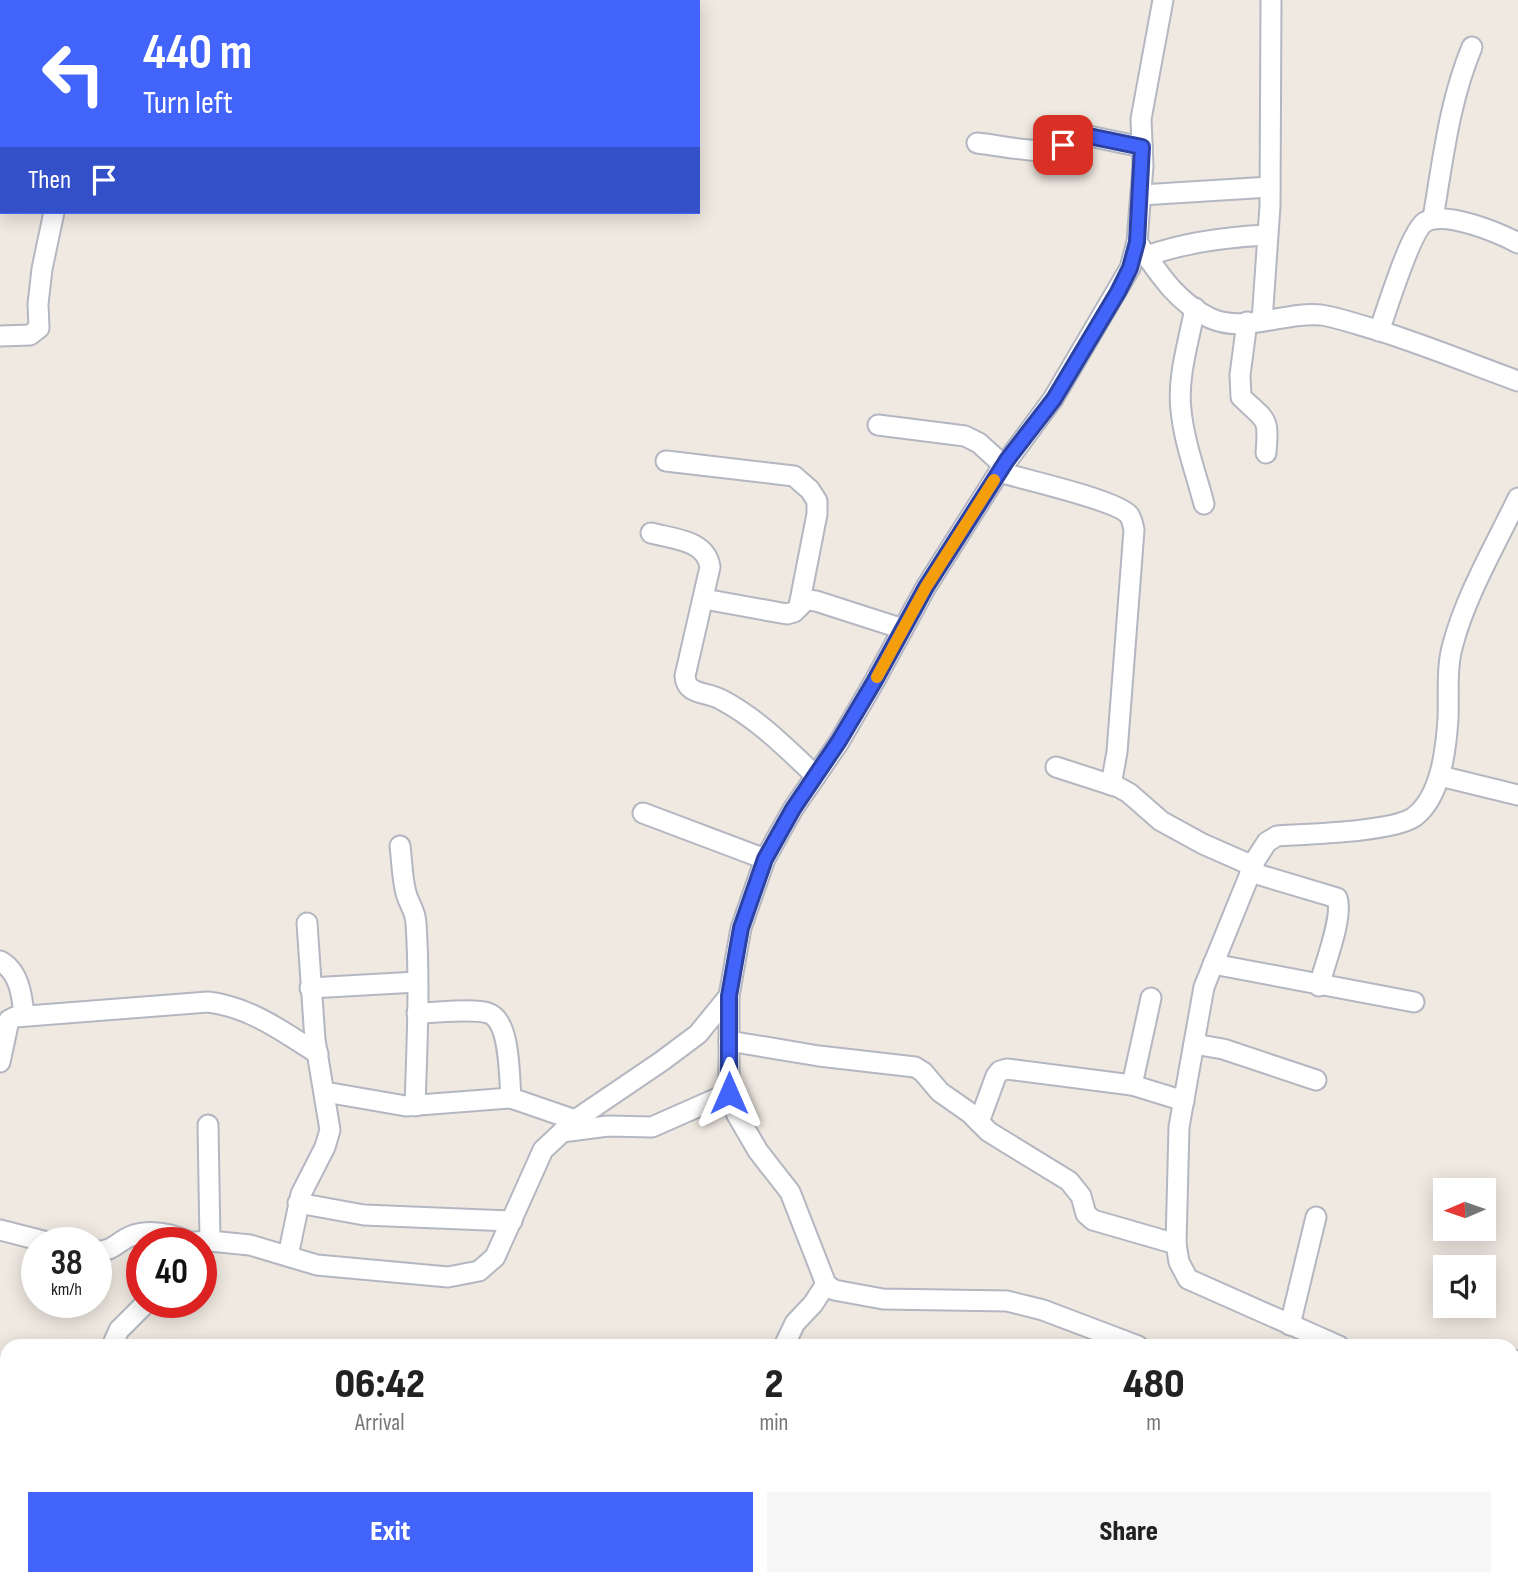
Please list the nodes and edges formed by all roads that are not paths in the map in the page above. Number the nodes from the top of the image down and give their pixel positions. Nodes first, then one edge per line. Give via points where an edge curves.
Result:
1 (1163, 0) edge
2 (1271, 0) edge
3 (1472, 47) dead end
4 (977, 143) dead end
5 (1142, 147) junction
6 (1270, 187) junction
7 (1141, 195) junction
8 (54, 214) edge
9 (1433, 218) junction
10 (1267, 235) junction
11 (1518, 243) edge
12 (1142, 249) junction
13 (1195, 309) junction
14 (1254, 322) junction
15 (1379, 331) junction
16 (0, 336) edge
17 (1518, 381) edge
18 (878, 425) dead end
19 (1266, 453) dead end
20 (666, 461) dead end
21 (1001, 469) junction
22 (1518, 498) edge
23 (1204, 504) dead end
24 (651, 533) dead end
25 (704, 599) junction
26 (799, 606) junction
27 (903, 629) junction
28 (1056, 767) dead end
29 (816, 776) junction
30 (1440, 776) junction
31 (1111, 785) junction
32 (1518, 795) edge
33 (643, 813) dead end
34 (400, 846) dead end
35 (765, 859) junction
36 (1251, 869) junction
37 (307, 923) dead end
38 (0, 961) edge
39 (1213, 964) junction
40 (417, 982) junction
41 (1319, 986) junction
42 (310, 988) junction
43 (729, 996) junction
44 (1151, 998) dead end
45 (1415, 1002) dead end
46 (418, 1013) junction
47 (23, 1014) junction
48 (729, 1041) junction
49 (1194, 1044) junction
50 (318, 1054) junction
51 (0, 1062) edge
52 (1316, 1080) dead end
53 (1132, 1085) junction
54 (326, 1092) junction
55 (729, 1093) junction
56 (510, 1098) junction
57 (1184, 1101) junction
58 (415, 1106) junction
59 (979, 1122) junction
60 (208, 1125) dead end
61 (568, 1126) junction
62 (299, 1203) junction
63 (1316, 1217) dead end
64 (512, 1221) junction
65 (201, 1227) edge
66 (0, 1230) edge
67 (21, 1235) edge
68 (217, 1243) edge
69 (1176, 1244) junction
70 (289, 1256) junction
71 (827, 1283) junction
72 (131, 1318) edge
73 (1290, 1325) junction
74 (114, 1339) edge
75 (788, 1339) edge
76 (1088, 1339) edge
77 (1323, 1339) edge

1 - 5 street via 1141,119
2 - 6 street
3 - 9 street via 1451,108
4 - 5 street via 1056,149 1079,134
5 - 7 street
6 - 7 street
6 - 10 street
7 - 12 street
8 - 16 street via 42,269 39,328 30,335
9 - 11 street via 1465,223
9 - 15 street via 1414,235
10 - 12 street
10 - 14 street
12 - 13 street via 1164,280
12 - 21 street via 1054,399
13 - 14 street via 1212,319
13 - 23 street via 1181,409
14 - 15 street via 1319,315
14 - 19 street via 1240,375 1241,397 1263,415 1268,426
15 - 17 street
18 - 21 street via 965,436 979,443
20 - 26 street via 793,476 810,490 817,501 817,514
21 - 27 street
21 - 31 street via 1088,496 1128,513 1132,520
22 - 30 street via 1453,645
24 - 25 street via 703,548 710,567
25 - 26 street via 787,614
25 - 29 street via 685,685 738,708
26 - 27 street via 806,600 816,601
27 - 29 street
28 - 31 street
29 - 35 street
30 - 32 street
30 - 36 street via 1414,816 1392,826 1277,836 1267,842
31 - 36 street via 1129,793 1161,821
33 - 35 street
34 - 40 street via 405,891 416,923
35 - 43 street via 741,928
36 - 39 street
36 - 41 street via 1337,898 1337,919
37 - 42 street
38 - 47 street via 19,984
39 - 41 street
39 - 49 street
40 - 42 street
40 - 46 street
41 - 45 street
42 - 50 street
43 - 48 street
43 - 61 street via 698,1034
44 - 53 street
46 - 56 street via 486,1012 500,1021
46 - 58 street
47 - 50 street via 225,1004 268,1022
47 - 51 street via 9,1020
48 - 55 street
48 - 59 street via 915,1067
49 - 52 street
49 - 57 street
50 - 54 street
53 - 57 street
53 - 59 street via 1007,1069 996,1076
54 - 58 street
54 - 62 street via 330,1130
55 - 61 street via 652,1127
55 - 71 street via 758,1151 790,1192
56 - 58 street
56 - 61 street
57 - 69 street via 1179,1127
59 - 69 street via 1069,1181 1093,1220
60 - 65 street via 211,1184
61 - 64 street via 543,1150
62 - 64 street via 364,1215
62 - 70 street
63 - 73 street
64 - 70 street via 495,1257 480,1271 448,1277 317,1265
66 - 67 street
68 - 70 street via 250,1245
69 - 73 street via 1188,1279
71 - 75 street
71 - 76 street via 834,1290 883,1299 1007,1301 1043,1310
72 - 74 street
73 - 77 street

